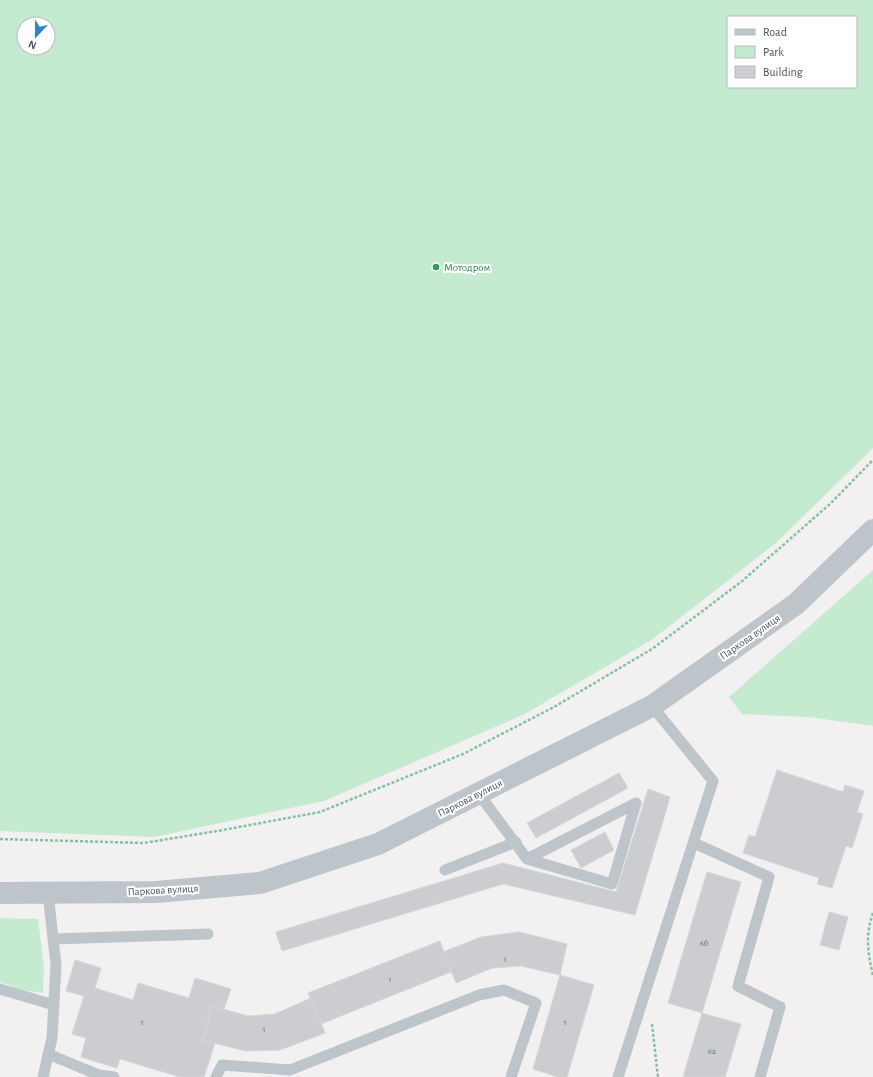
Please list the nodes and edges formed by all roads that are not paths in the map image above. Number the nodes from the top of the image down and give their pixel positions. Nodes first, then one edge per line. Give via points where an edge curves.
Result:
1 (873, 530) edge
2 (652, 706) junction
3 (479, 794) junction
4 (516, 842) junction
5 (694, 843) junction
6 (527, 858) junction
7 (445, 870) dead end
8 (0, 893) edge
9 (48, 893) junction
10 (208, 934) dead end
11 (53, 939) junction
12 (0, 989) edge
13 (54, 1005) junction
14 (48, 1054) junction
15 (43, 1077) edge
16 (114, 1077) edge
17 (216, 1077) edge
18 (511, 1077) edge
19 (618, 1077) edge
20 (760, 1077) edge

1 - 2 street, Паркова вулиця via 796,604
2 - 3 street, Паркова вулиця
2 - 5 lane via 713,781
3 - 4 lane
3 - 9 street, Паркова вулиця via 378,844 260,883 156,892
4 - 6 lane
4 - 7 lane
5 - 19 lane
5 - 20 lane via 769,877 738,986 780,1007
6 - 6 lane via 612,884 636,803 602,820
8 - 9 street, Паркова вулиця
9 - 11 lane
10 - 11 lane
11 - 13 lane via 56,965
12 - 13 lane
13 - 14 lane via 52,1038
14 - 15 lane
14 - 16 lane via 99,1075
17 - 18 lane via 222,1065 290,1070 479,995 504,990 536,1003

